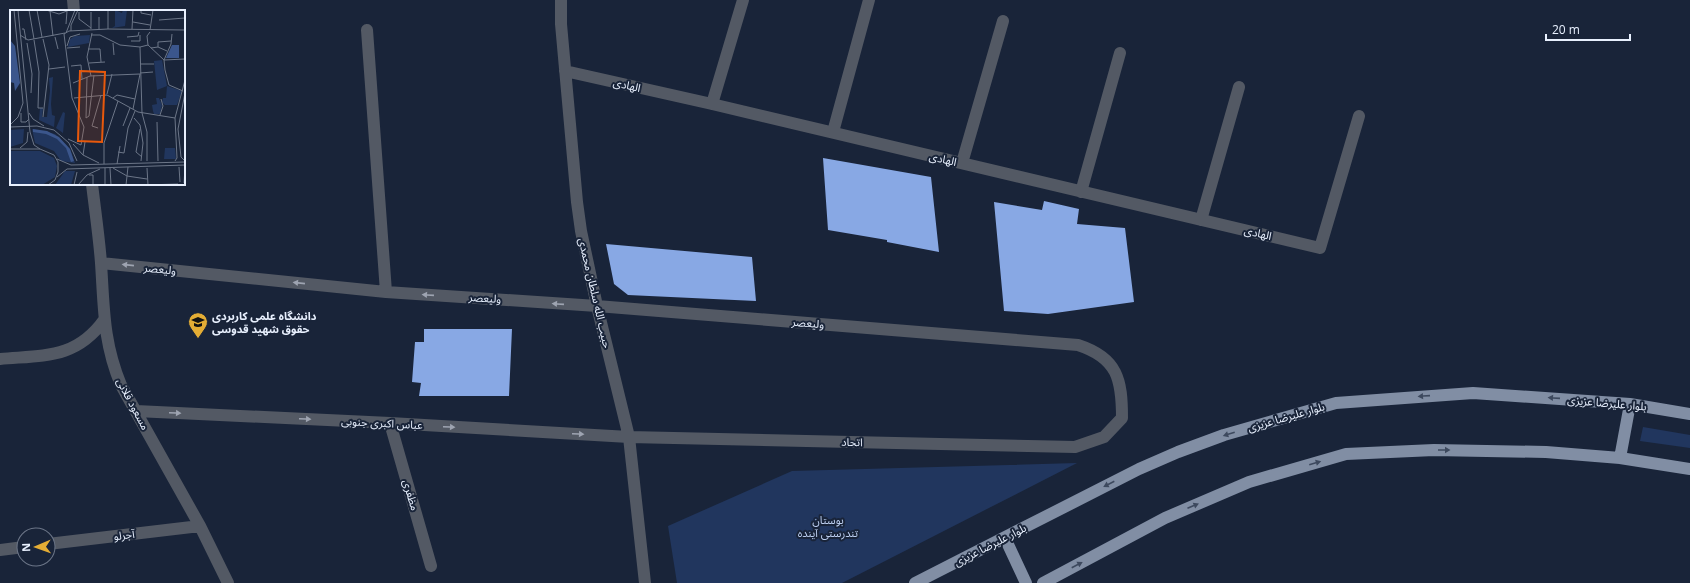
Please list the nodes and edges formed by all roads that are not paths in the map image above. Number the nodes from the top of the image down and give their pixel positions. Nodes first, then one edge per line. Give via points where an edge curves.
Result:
1 (73, 0) edge
2 (561, 0) edge
3 (743, 0) edge
4 (869, 0) edge
5 (74, 10) edge
6 (1003, 21) dead end
7 (367, 30) dead end
8 (1120, 53) dead end
9 (565, 71) junction
10 (1239, 88) dead end
11 (712, 104) junction
12 (1359, 116) dead end
13 (832, 132) junction
14 (962, 163) junction
15 (92, 185) edge
16 (1081, 192) junction
17 (1201, 220) junction
18 (101, 262) junction
19 (386, 292) junction
20 (597, 306) junction
21 (104, 320) junction
22 (0, 359) edge
23 (1630, 404) junction
24 (136, 411) junction
25 (1690, 414) edge
26 (390, 423) junction
27 (629, 437) junction
28 (1075, 447) joint
29 (1620, 458) junction
30 (1690, 469) edge
31 (200, 526) junction
32 (1005, 538) junction
33 (56, 543) edge
34 (16, 548) edge
35 (0, 550) edge
36 (431, 566) dead end
37 (228, 583) edge
38 (645, 583) edge
39 (915, 583) edge
40 (1026, 583) edge
41 (1042, 583) edge

1 - 5 street
2 - 9 street, حبیب الله سلطان محمدی
3 - 11 street
4 - 13 street
6 - 14 street
7 - 19 street
8 - 16 street
9 - 11 street, الهادی
9 - 20 street, حبیب الله سلطان محمدی via 577,202
10 - 17 street
11 - 13 street, الهادی
12 - 17 street, الهادی via 1320,248
13 - 14 street, الهادی
14 - 16 street, الهادی
15 - 18 street, مسعود قلانی
16 - 17 street, الهادی
19 -> 18 street, ولیعصر
18 - 21 street, مسعود قلانی
20 -> 19 street, ولیعصر
20 - 27 street, حبیب الله سلطان محمدی
20 - 28 street, ولیعصر via 1078,345 1095,350 1117,375 1122,392 1122,418 1104,437
21 - 22 street via 95,332 77,346 58,353
21 - 24 street, مسعود قلانی via 115,370
23 - 25 main road, بلوار علیرضا عزیزی
23 - 29 main road
23 -> 32 main road, بلوار علیرضا عزیزی via 1474,393 1336,403 1224,435 1178,452 1139,469
24 -> 26 street, عباس اکبری جنوبی
24 - 31 street, مسعود قلانی
26 -> 27 street, عباس اکبری جنوبی
26 - 36 street, مظفری
27 - 28 street, اتحاد
27 - 38 street, حبیب الله سلطان محمدی
29 - 30 main road
41 -> 29 main road via 1165,518 1249,482 1346,454 1493,450
31 - 33 street, آجرلو
31 - 37 street, مسعود قلانی
32 - 39 main road, بلوار علیرضا عزیزی
32 - 40 main road
34 - 35 street

